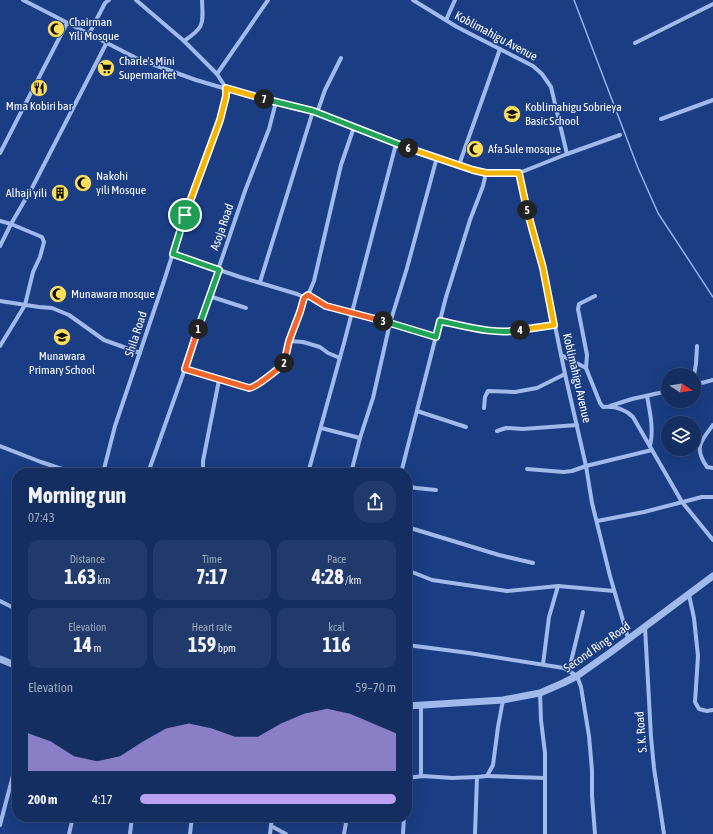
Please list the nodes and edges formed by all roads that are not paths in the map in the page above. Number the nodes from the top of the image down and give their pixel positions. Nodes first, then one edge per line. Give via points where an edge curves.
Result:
1 (23, 0) edge
2 (109, 0) edge
3 (136, 0) edge
4 (202, 0) edge
5 (268, 0) edge
6 (413, 0) edge
7 (455, 0) edge
8 (713, 4) edge
9 (446, 20) junction
10 (67, 23) junction
11 (89, 34) junction
12 (184, 41) junction
13 (635, 43) dead end
14 (106, 44) junction
15 (500, 49) junction
16 (341, 58) dead end
17 (217, 74) junction
18 (226, 88) junction
19 (713, 100) edge
20 (276, 102) junction
21 (315, 112) junction
22 (661, 119) dead end
23 (354, 127) junction
24 (620, 136) dead end
25 (396, 144) junction
26 (0, 153) edge
27 (567, 154) junction
28 (437, 157) junction
29 (459, 165) junction
30 (486, 173) junction
31 (519, 173) junction
32 (0, 221) edge
33 (11, 224) junction
34 (0, 246) edge
35 (173, 254) junction
36 (219, 270) junction
37 (260, 282) junction
38 (209, 296) junction
39 (306, 296) junction
40 (595, 296) dead end
41 (0, 301) edge
42 (25, 305) junction
43 (246, 308) dead end
44 (352, 312) junction
45 (440, 321) junction
46 (390, 323) junction
47 (554, 325) junction
48 (436, 337) junction
49 (289, 341) junction
50 (0, 346) edge
51 (697, 346) dead end
52 (140, 353) junction
53 (561, 355) junction
54 (340, 358) junction
55 (586, 368) junction
56 (695, 368) edge
57 (185, 369) junction
58 (565, 374) junction
59 (219, 380) junction
60 (713, 380) edge
61 (701, 383) edge
62 (661, 393) edge
63 (647, 396) junction
64 (609, 407) junction
65 (484, 408) dead end
66 (418, 411) junction
67 (577, 425) junction
68 (713, 425) edge
69 (466, 427) dead end
70 (321, 428) junction
71 (498, 431) dead end
72 (360, 438) junction
73 (0, 446) edge
74 (651, 448) junction
75 (586, 466) junction
76 (59, 468) edge
77 (104, 468) edge
78 (150, 468) edge
79 (203, 468) edge
80 (309, 468) edge
81 (352, 468) edge
82 (402, 468) edge
83 (713, 468) edge
84 (527, 470) dead end
85 (412, 487) edge
86 (436, 490) dead end
87 (713, 497) edge
88 (682, 502) junction
89 (597, 521) junction
90 (412, 529) edge
91 (713, 540) edge
92 (533, 562) dead end
93 (412, 572) edge
94 (713, 576) edge
95 (558, 586) junction
96 (614, 591) junction
97 (689, 595) junction
98 (0, 601) edge
99 (12, 607) edge
100 (583, 612) dead end
101 (645, 627) junction
102 (627, 635) junction
103 (412, 646) edge
104 (0, 659) edge
105 (12, 664) edge
106 (543, 664) junction
107 (569, 670) junction
108 (577, 676) junction
109 (540, 693) junction
110 (503, 700) junction
111 (421, 705) junction
112 (412, 706) edge
113 (713, 710) edge
114 (421, 776) junction
115 (487, 776) junction
116 (412, 777) edge
117 (477, 777) junction
118 (545, 778) junction
119 (12, 779) edge
120 (72, 822) edge
121 (131, 822) edge
122 (191, 822) edge
123 (271, 822) edge
124 (346, 822) edge
125 (404, 822) edge
126 (0, 825) edge
127 (271, 826) junction
128 (70, 834) edge
129 (130, 834) edge
130 (190, 834) edge
131 (270, 834) edge
132 (286, 834) edge
133 (344, 834) edge
134 (404, 834) edge
135 (475, 834) edge
136 (545, 834) edge
137 (595, 834) edge
138 (664, 834) edge

1 - 10 street
2 - 11 street
3 - 12 street
4 - 12 street via 201,26
5 - 17 street
6 - 9 street, Koblimahigu Avenue
7 - 9 street
8 - 13 street
9 - 15 street, Koblimahigu Avenue
10 - 11 street
10 - 26 street
11 - 14 street
12 - 17 street
14 - 18 street via 154,65
14 - 33 street
15 - 27 street, Koblimahigu Avenue via 533,66 548,82
15 - 29 street
16 - 21 street
17 - 18 street
18 - 20 street
18 - 35 street, Shila Road via 220,120 187,208
19 - 22 street
20 - 21 street
20 - 36 street, Asoja Road via 269,129
21 - 23 street
21 - 37 street
23 - 25 street
23 - 39 street via 341,165 314,281
24 - 27 street
25 - 28 street
25 - 44 street
27 - 31 street
28 - 29 street
28 - 46 street
29 - 30 street
30 - 31 street
30 - 45 street
31 - 47 street, Koblimahigu Avenue via 543,268
32 - 33 street
33 - 34 street
33 - 42 street via 44,239
35 - 36 street
35 - 52 street, Shila Road
36 - 37 street
36 - 38 street, Asoja Road
37 - 39 street
38 - 43 street
38 - 57 street, Asoja Road
39 - 44 street via 326,306
39 - 49 street
40 - 55 street via 579,304 578,309
41 - 42 street
42 - 50 street
42 - 52 street via 64,312 104,340
44 - 46 street
44 - 54 street
45 - 47 street via 498,331
45 - 48 street
46 - 48 street
46 - 72 street via 373,398
47 - 53 street, Koblimahigu Avenue
48 - 66 street
49 - 54 street via 320,347
49 - 59 street via 283,364 253,388
51 - 56 street
52 - 77 street, Shila Road via 115,426
53 - 55 street
53 - 58 street, Koblimahigu Avenue
54 - 70 street
55 - 64 street via 600,403 603,407
57 - 59 street
57 - 78 street, Asoja Road
58 - 65 street via 537,388 515,392 488,391
58 - 67 street, Koblimahigu Avenue
59 - 79 street
60 - 61 street
62 - 63 street
63 - 64 street
63 - 74 street via 652,427
64 - 74 street via 629,413
66 - 69 street
66 - 82 street
67 - 71 street via 506,428
67 - 75 street, Koblimahigu Avenue
68 - 83 street via 699,447 701,458 707,467
70 - 72 street
70 - 80 street
72 - 81 street
73 - 76 street
74 - 75 street
74 - 88 street
75 - 84 street via 564,472
75 - 89 street, Koblimahigu Avenue
85 - 86 street
87 - 88 street
88 - 89 street
88 - 91 street
89 - 96 street, Koblimahigu Avenue
90 - 92 street via 499,555
93 - 95 street via 432,580 485,589 515,591
94 - 97 street, Second Ring Road
95 - 96 street
95 - 106 street via 549,617
96 - 102 street, Koblimahigu Avenue
97 - 101 street, Second Ring Road
97 - 113 street via 698,656 695,702 699,709
98 - 99 street
100 - 107 street
101 - 102 street, Second Ring Road
101 - 138 street, S. K. Road via 651,737
102 - 108 street, Second Ring Road
103 - 106 street
104 - 105 street
106 - 107 street
107 - 108 street
108 - 109 street, Second Ring Road
108 - 137 street via 589,736
109 - 110 street, Second Ring Road
109 - 118 street
110 - 111 street, Second Ring Road
110 - 115 street via 493,765
111 - 112 street, Second Ring Road
111 - 114 street
114 - 116 street
114 - 117 street
115 - 117 street
115 - 118 street
117 - 135 street
118 - 136 street
119 - 126 street
120 - 128 street
121 - 129 street
122 - 130 street
123 - 127 street
124 - 133 street
125 - 134 street
127 - 131 street
127 - 132 street

